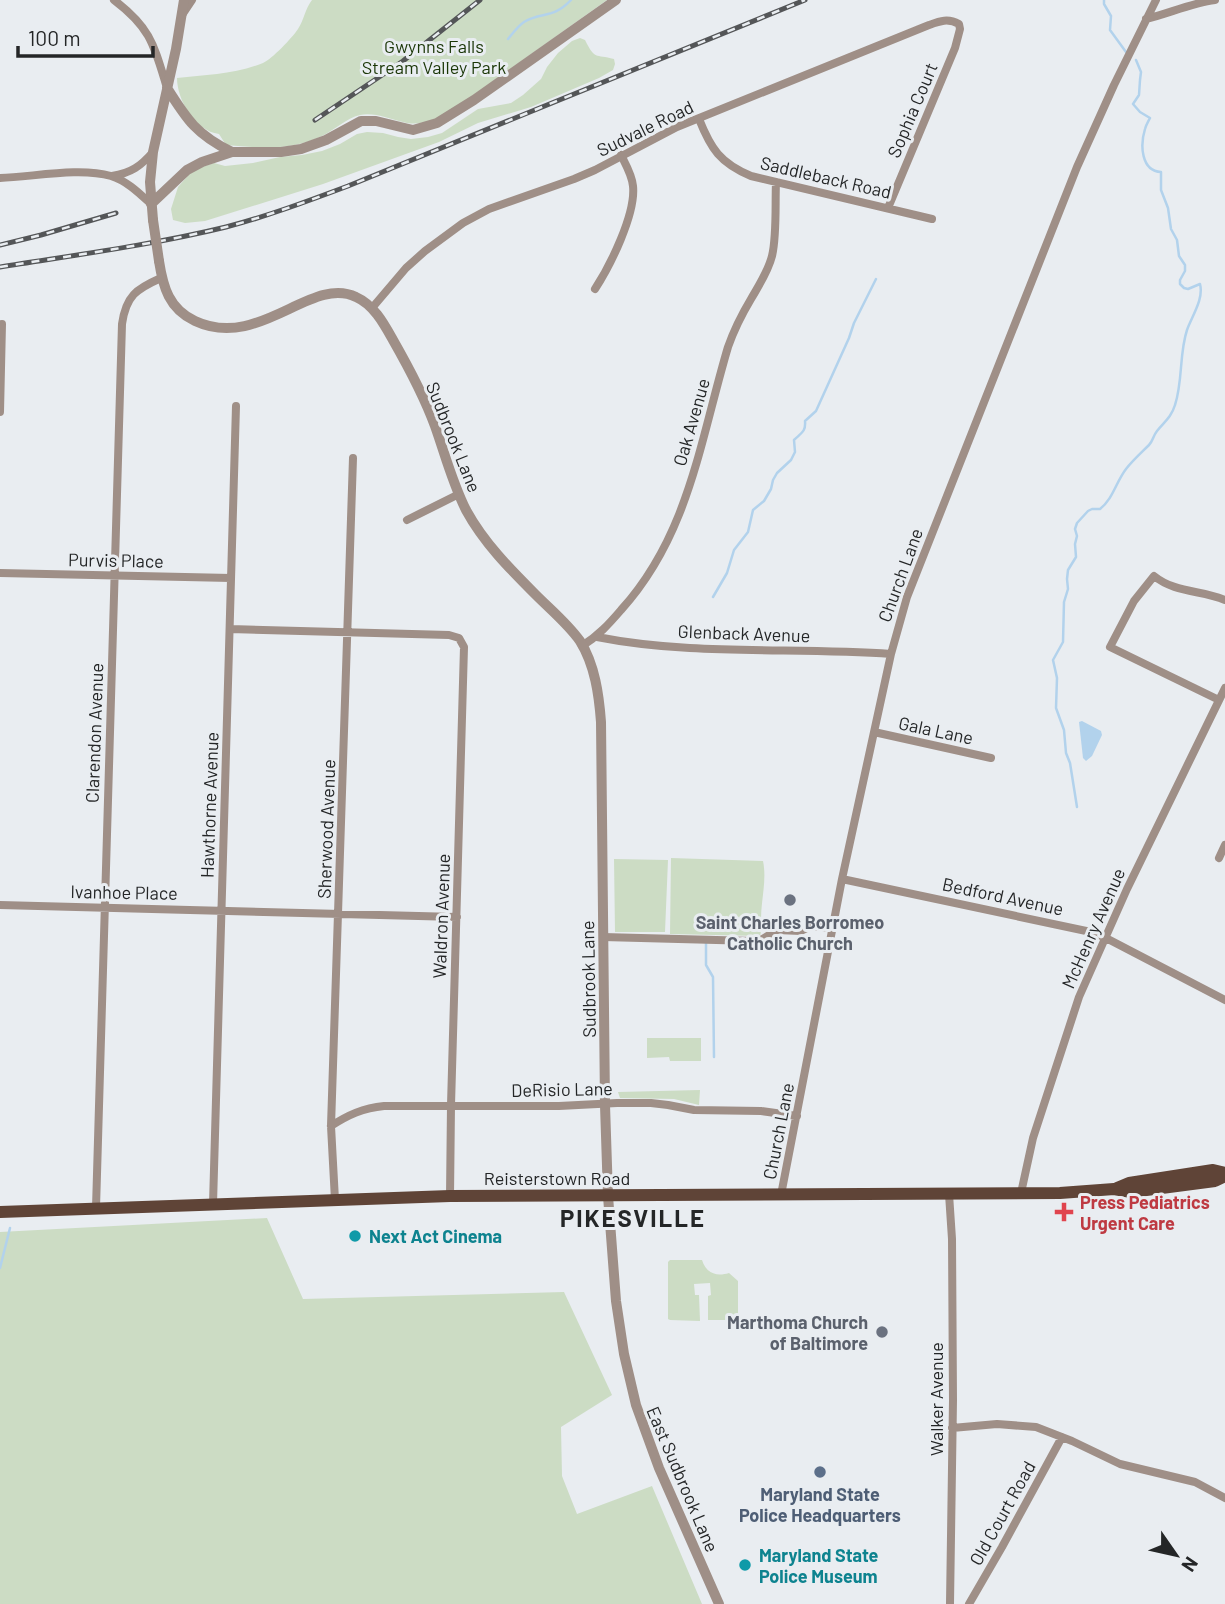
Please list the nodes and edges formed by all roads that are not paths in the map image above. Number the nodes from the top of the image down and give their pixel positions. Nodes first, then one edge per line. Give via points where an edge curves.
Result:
1 (114, 0) edge
2 (184, 0) edge
3 (192, 0) edge
4 (616, 0) edge
5 (1156, 0) edge
6 (1215, 0) edge
7 (182, 16) junction
8 (1146, 19) junction
9 (959, 24) joint
10 (167, 88) junction
11 (699, 119) junction
12 (153, 152) junction
13 (232, 152) junction
14 (621, 155) junction
15 (112, 176) junction
16 (0, 178) edge
17 (776, 182) junction
18 (151, 204) junction
19 (888, 208) junction
20 (932, 219) dead end
21 (161, 278) junction
22 (595, 289) dead end
23 (372, 308) junction
24 (2, 324) dead end
25 (236, 406) dead end
26 (0, 412) edge
27 (353, 458) dead end
28 (459, 494) junction
29 (407, 520) dead end
30 (0, 573) edge
31 (114, 576) junction
32 (231, 578) junction
33 (1225, 600) edge
34 (230, 629) junction
35 (348, 632) junction
36 (597, 637) junction
37 (582, 646) junction
38 (891, 654) junction
39 (1223, 696) edge
40 (874, 732) junction
41 (990, 758) dead end
42 (1225, 845) edge
43 (1219, 858) dead end
44 (842, 879) junction
45 (0, 905) edge
46 (105, 908) junction
47 (222, 910) junction
48 (339, 914) junction
49 (457, 917) junction
50 (833, 928) junction
51 (603, 937) junction
52 (1104, 937) junction
53 (1225, 1000) edge
54 (450, 1105) junction
55 (605, 1105) junction
56 (797, 1116) junction
57 (331, 1126) junction
58 (1225, 1175) edge
59 (949, 1194) junction
60 (1021, 1194) junction
61 (781, 1195) junction
62 (450, 1196) junction
63 (608, 1196) junction
64 (335, 1200) junction
65 (213, 1204) junction
66 (96, 1208) junction
67 (0, 1212) edge
68 (952, 1428) junction
69 (1062, 1437) junction
70 (1225, 1498) edge
71 (719, 1604) edge
72 (950, 1604) edge
73 (969, 1604) edge

1 - 10 street via 147,32
2 - 7 street
3 - 7 street
4 - 13 street via 437,123 413,130 361,121 301,149
5 - 8 street, Church Lane
6 - 8 street
7 - 10 street
8 - 38 street, Church Lane via 1077,167 907,597
9 - 11 street, Sudvale Road via 948,20 929,25
9 - 19 street, Sophia Court via 955,48
10 - 12 street
10 - 13 street via 194,127
11 - 14 street, Sudvale Road
11 - 17 street, Saddleback Road via 714,150 727,164
12 - 15 street via 134,170
12 - 18 street
13 - 18 street via 187,170
14 - 22 street via 633,184 630,215
14 - 23 street, Sudvale Road via 463,223 406,268
15 - 16 street via 77,173
15 - 18 street
17 - 19 street, Saddleback Road
17 - 36 street, Oak Avenue via 772,257 729,344 674,529 643,584
18 - 21 street, bridge
19 - 20 street, Saddleback Road
21 - 23 street via 168,297 183,313 224,329 259,323 334,293 355,296
21 - 31 street, Clarendon Avenue via 142,286 124,310
23 - 28 street, Sudbrook Lane via 419,390
24 - 26 street
25 - 32 street, Hawthorne Avenue
27 - 35 street, Sherwood Avenue
28 - 29 street
28 - 37 street, Sudbrook Lane via 489,544
30 - 31 street, Purvis Place
31 - 32 street, Purvis Place
31 - 46 street, Clarendon Avenue
32 - 34 street, Hawthorne Avenue
33 - 39 street via 1172,587 1154,576 1134,601 1110,647
34 - 35 street
34 - 47 street, Hawthorne Avenue
35 - 48 street, Sherwood Avenue
35 - 49 street, Waldron Avenue via 449,635 464,646
36 - 37 street, Oak Avenue
36 - 38 street, Glenback Avenue via 697,648
37 - 51 street, Sudbrook Lane via 597,685 601,714
38 - 40 street, Church Lane
39 - 52 street, McHenry Avenue
40 - 41 street, Gala Lane
40 - 44 street, Church Lane
42 - 43 street
44 - 50 street, Church Lane
44 - 52 street, Bedford Avenue
45 - 46 street, Ivanhoe Place
46 - 47 street, Ivanhoe Place
46 - 66 street, Clarendon Avenue
47 - 48 street, Ivanhoe Place
47 - 65 street, Hawthorne Avenue
48 - 49 street, Ivanhoe Place
48 - 57 street, Sherwood Avenue
49 - 54 street, Waldron Avenue
50 - 51 street via 776,930 754,941
50 - 56 street, Church Lane
51 - 55 street, Sudbrook Lane
52 - 53 street, Bedford Avenue
52 - 60 street, McHenry Avenue via 1072,1014 1033,1138
54 - 55 street, DeRisio Lane
54 - 57 street, DeRisio Lane via 369,1107
54 - 62 street, Waldron Avenue
55 - 56 street, DeRisio Lane via 651,1103
55 - 63 street, Sudbrook Lane
56 - 61 street, Church Lane
57 - 64 street, Sherwood Avenue
58 - 60 main road, Reisterstown Road via 1214,1181 1131,1192
59 - 60 main road, Reisterstown Road
59 - 61 main road, Reisterstown Road
59 - 68 street, Walker Avenue
61 - 63 main road, Reisterstown Road
62 - 63 main road, Reisterstown Road
62 - 64 main road, Reisterstown Road
63 - 71 street, East Sudbrook Lane via 616,1301 636,1405
64 - 65 main road, Reisterstown Road
65 - 66 main road, Reisterstown Road
66 - 67 main road, Reisterstown Road
68 - 69 street via 1023,1425
68 - 72 street, Walker Avenue
69 - 70 street via 1120,1464 1195,1482
69 - 73 street, Old Court Road

